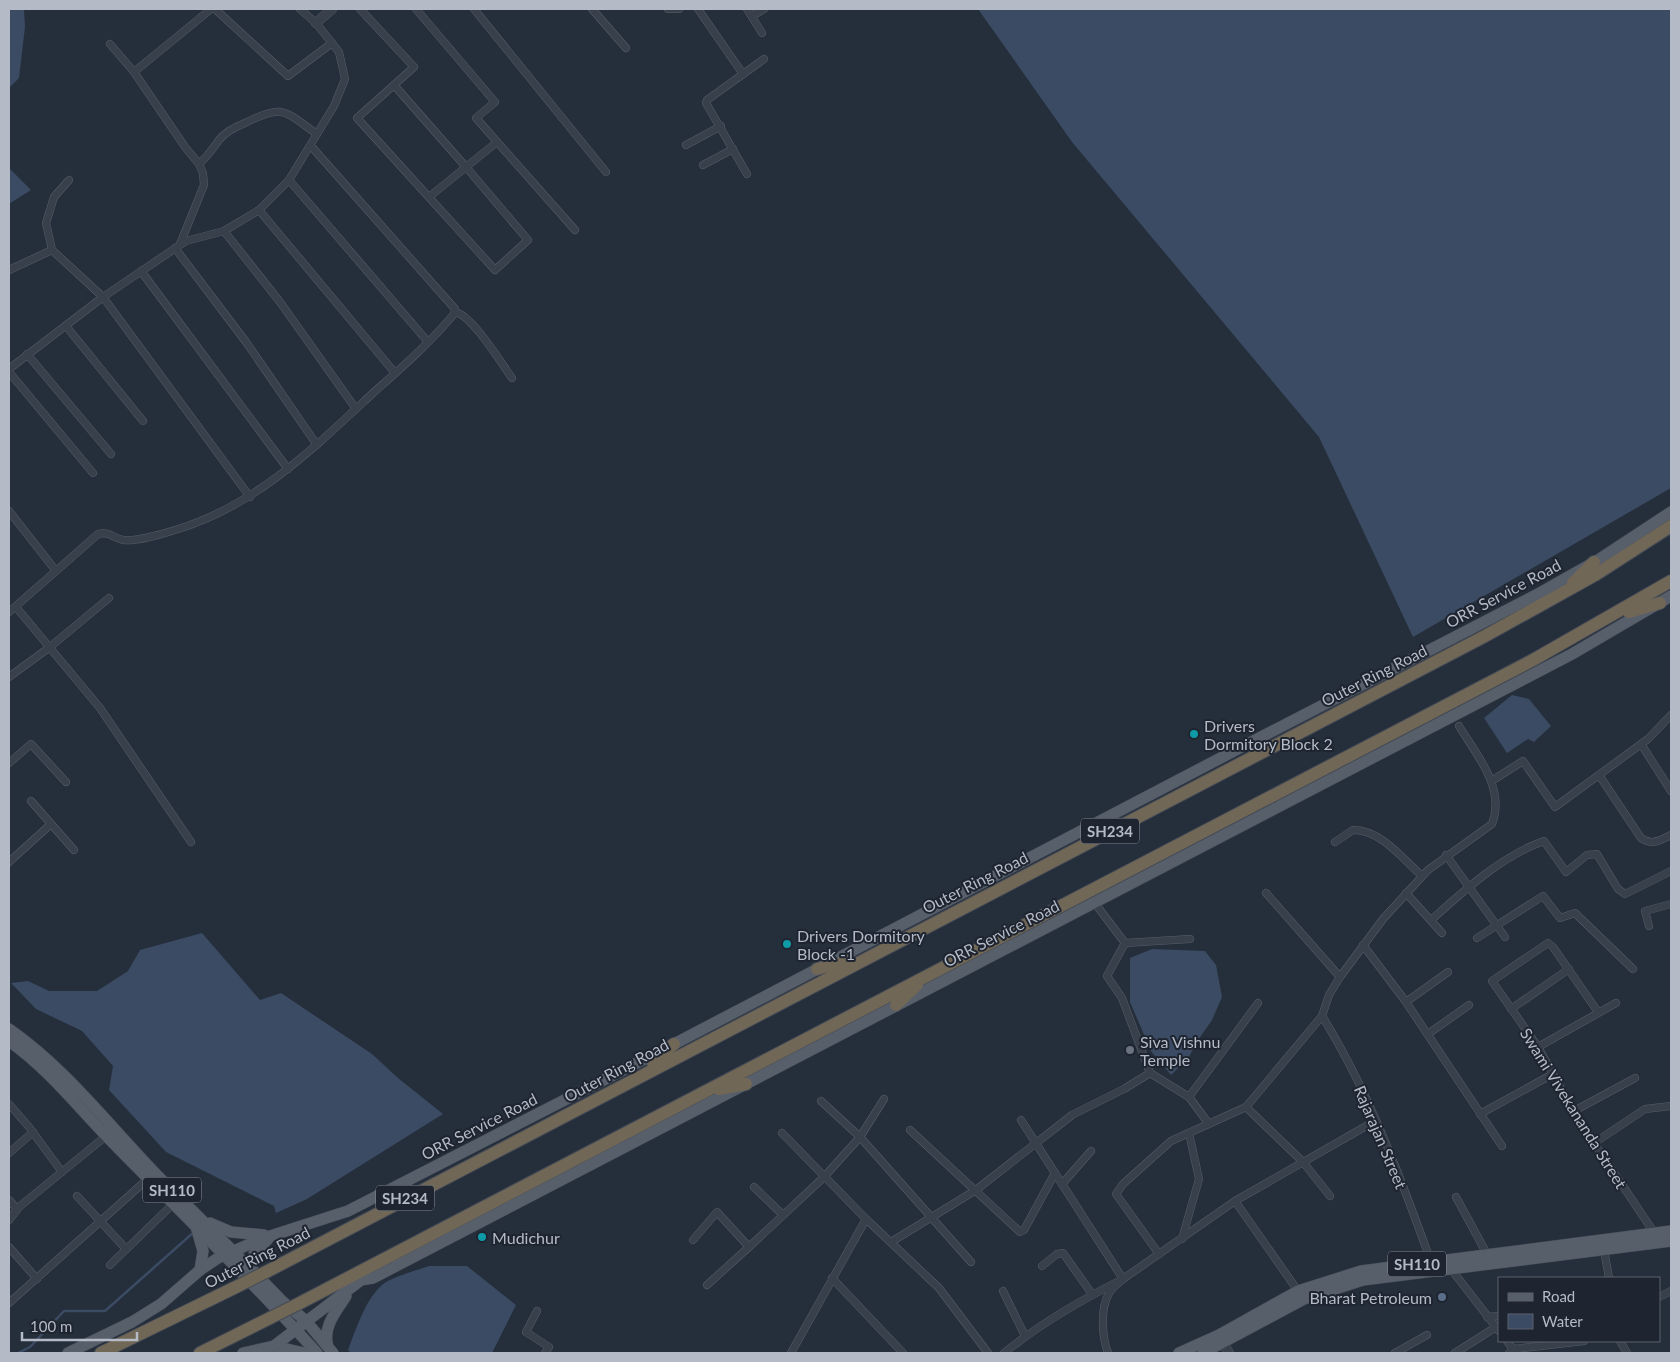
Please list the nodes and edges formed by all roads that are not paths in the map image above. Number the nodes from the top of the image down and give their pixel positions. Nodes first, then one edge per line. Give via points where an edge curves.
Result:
1 (213, 9) edge
2 (300, 9) edge
3 (332, 9) edge
4 (360, 9) edge
5 (416, 9) edge
6 (474, 9) edge
7 (592, 9) edge
8 (668, 9) edge
9 (679, 9) edge
10 (747, 9) edge
11 (764, 9) edge
12 (703, 10) edge
13 (752, 16) junction
14 (316, 23) junction
15 (762, 33) dead end
16 (332, 43) junction
17 (110, 44) dead end
18 (626, 48) dead end
19 (764, 59) dead end
20 (134, 72) junction
21 (743, 74) junction
22 (394, 85) junction
23 (721, 126) junction
24 (317, 134) junction
25 (497, 142) junction
26 (686, 145) dead end
27 (311, 146) junction
28 (733, 150) junction
29 (199, 164) junction
30 (703, 165) dead end
31 (466, 167) junction
32 (606, 172) dead end
33 (747, 174) dead end
34 (69, 180) dead end
35 (289, 180) junction
36 (429, 198) junction
37 (258, 210) junction
38 (575, 230) dead end
39 (224, 231) junction
40 (178, 246) junction
41 (52, 250) junction
42 (9, 270) edge
43 (141, 271) junction
44 (103, 296) junction
45 (455, 312) junction
46 (66, 326) junction
47 (428, 342) junction
48 (27, 354) junction
49 (9, 370) edge
50 (395, 373) junction
51 (512, 378) dead end
52 (356, 409) junction
53 (143, 421) dead end
54 (317, 444) junction
55 (111, 454) dead end
56 (288, 469) junction
57 (93, 473) dead end
58 (250, 497) junction
59 (9, 511) edge
60 (1671, 512) edge
61 (1671, 526) edge
62 (1594, 562) junction
63 (56, 571) junction
64 (1671, 580) edge
65 (1560, 595) junction
66 (1671, 596) edge
67 (109, 598) dead end
68 (1660, 603) junction
69 (16, 607) junction
70 (9, 612) edge
71 (1613, 616) junction
72 (50, 647) junction
73 (9, 677) edge
74 (1671, 715) edge
75 (1459, 726) dead end
76 (1641, 744) junction
77 (9, 763) edge
78 (1599, 775) junction
79 (1493, 780) junction
80 (66, 782) dead end
81 (1671, 791) edge
82 (31, 801) dead end
83 (51, 824) junction
84 (1671, 834) edge
85 (191, 842) dead end
86 (1335, 842) dead end
87 (74, 850) dead end
88 (1446, 855) junction
89 (9, 862) edge
90 (1671, 871) edge
91 (1422, 876) junction
92 (1470, 885) junction
93 (1266, 892) dead end
94 (1406, 893) junction
95 (1094, 902) junction
96 (1671, 904) edge
97 (1431, 920) junction
98 (1497, 926) junction
99 (1649, 926) dead end
100 (1442, 933) dead end
101 (1505, 937) dead end
102 (1477, 938) dead end
103 (1190, 939) dead end
104 (1126, 943) junction
105 (1363, 946) junction
106 (867, 957) junction
107 (817, 969) junction
108 (1569, 969) junction
109 (1633, 969) dead end
110 (1448, 972) dead end
111 (928, 975) junction
112 (1340, 977) junction
113 (1406, 1002) junction
114 (1616, 1002) dead end
115 (1258, 1003) dead end
116 (896, 1005) junction
117 (1469, 1005) dead end
118 (1510, 1009) junction
119 (1598, 1012) junction
120 (1322, 1016) junction
121 (9, 1029) edge
122 (1428, 1034) junction
123 (674, 1044) junction
124 (11, 1045) edge
125 (1538, 1048) junction
126 (1150, 1073) junction
127 (1553, 1074) junction
128 (638, 1077) junction
129 (1635, 1078) dead end
130 (746, 1084) junction
131 (704, 1092) junction
132 (1189, 1098) junction
133 (884, 1099) dead end
134 (821, 1101) dead end
135 (9, 1104) edge
136 (1671, 1106) edge
137 (1246, 1107) junction
138 (1574, 1111) junction
139 (1480, 1114) junction
140 (1020, 1120) dead end
141 (1375, 1121) junction
142 (1209, 1124) junction
143 (910, 1130) dead end
144 (33, 1132) junction
145 (782, 1133) dead end
146 (1189, 1133) junction
147 (106, 1136) junction
148 (860, 1136) junction
149 (1036, 1143) junction
150 (1594, 1143) junction
151 (1502, 1146) dead end
152 (1091, 1151) dead end
153 (9, 1153) edge
154 (1303, 1162) junction
155 (62, 1172) junction
156 (1055, 1173) junction
157 (151, 1176) junction
158 (824, 1177) junction
159 (1062, 1184) junction
160 (754, 1187) dead end
161 (976, 1190) junction
162 (77, 1196) dead end
163 (1330, 1196) dead end
164 (1456, 1197) dead end
165 (9, 1200) edge
166 (1235, 1201) junction
167 (174, 1203) junction
168 (17, 1209) junction
169 (783, 1215) junction
170 (933, 1216) junction
171 (196, 1219) junction
172 (866, 1219) junction
173 (9, 1220) edge
174 (100, 1223) junction
175 (1671, 1231) edge
176 (1655, 1234) junction
177 (273, 1235) junction
178 (1182, 1239) junction
179 (693, 1240) dead end
180 (1671, 1240) edge
181 (891, 1242) junction
182 (9, 1247) edge
183 (749, 1247) junction
184 (126, 1249) junction
185 (1604, 1250) junction
186 (229, 1253) junction
187 (1159, 1254) junction
188 (1488, 1256) junction
189 (971, 1262) dead end
190 (110, 1265) dead end
191 (1449, 1265) junction
192 (1042, 1266) dead end
193 (1432, 1266) junction
194 (252, 1269) junction
195 (200, 1270) junction
196 (1609, 1277) edge
197 (832, 1278) junction
198 (37, 1279) junction
199 (1124, 1279) junction
200 (708, 1285) dead end
201 (351, 1288) junction
202 (1298, 1291) junction
203 (1003, 1292) dead end
204 (1092, 1294) junction
205 (9, 1303) edge
206 (537, 1311) dead end
207 (1498, 1316) edge
208 (1487, 1317) junction
209 (306, 1321) junction
210 (1497, 1329) edge
211 (295, 1330) junction
212 (1427, 1335) dead end
213 (1025, 1336) junction
214 (1578, 1342) edge
215 (1621, 1342) edge
216 (274, 1346) junction
217 (1226, 1348) edge
218 (331, 1351) edge
219 (795, 1352) edge
220 (1513, 1352) edge
221 (68, 1353) edge
222 (101, 1353) edge
223 (200, 1353) edge
224 (243, 1353) edge
225 (304, 1353) edge
226 (317, 1353) edge
227 (545, 1353) edge
228 (903, 1353) edge
229 (988, 1353) edge
230 (1004, 1353) edge
231 (1108, 1353) edge
232 (1179, 1353) edge
233 (1203, 1353) edge
234 (1394, 1353) edge
235 (1455, 1353) edge
236 (1627, 1353) edge

1 - 16 street via 288,76
1 - 20 street
2 - 14 street
3 - 14 street
4 - 22 street via 414,67
5 - 25 street via 495,102 476,118
6 - 32 street
7 - 18 street
8 - 9 street
10 - 13 street
11 - 13 street
12 - 21 street
13 - 15 street
14 - 16 street
16 - 24 street via 339,52 345,79
17 - 20 street
19 - 21 street
20 - 29 street
21 - 23 street via 707,100
22 - 31 street
22 - 36 street via 357,118
23 - 26 street
23 - 28 street
24 - 27 street
24 - 29 street via 290,114 267,111 229,131
25 - 31 street
25 - 38 street
27 - 35 street
27 - 45 street
28 - 30 street
28 - 33 street
29 - 40 street via 204,185
31 - 36 street
31 - 36 street via 528,240 494,270
34 - 41 street via 54,197 46,223
35 - 37 street
35 - 47 street
37 - 39 street
37 - 50 street
39 - 40 street via 186,240
39 - 52 street via 280,302
40 - 43 street
40 - 54 street
41 - 42 street
41 - 44 street
43 - 44 street
43 - 56 street
44 - 46 street
44 - 58 street
45 - 47 street
45 - 51 street via 460,312 472,325
46 - 48 street
46 - 53 street
47 - 50 street
48 - 49 street
48 - 55 street
49 - 57 street
50 - 52 street
52 - 54 street
54 - 56 street
56 - 58 street
58 - 63 street via 174,531 122,540 105,533 98,534
59 - 63 street
60 - 62 main road, ORR Service Road
61 - 65 highway, Outer Ring Road / SH234
62 - 65 highway
62 - 107 main road, ORR Service Road
63 - 69 street
64 - 71 highway, SH234
65 - 106 highway, Outer Ring Road / SH234
66 - 68 main road, ORR Service Road
67 - 72 street
68 - 71 highway
68 - 95 main road, ORR Service Road via 1572,654
69 - 70 street
69 - 72 street
71 - 111 highway, SH234
72 - 73 street
72 - 85 street via 100,708
74 - 76 street
75 - 79 street
76 - 78 street
76 - 81 street
77 - 80 street via 31,744
78 - 79 street via 1555,807 1523,761
78 - 84 street via 1641,838 1655,842
79 - 88 street via 1495,810 1492,824
82 - 83 street
83 - 87 street
83 - 89 street
86 - 91 street via 1353,830 1368,832
88 - 91 street
88 - 92 street
90 - 92 street via 1625,894 1618,889 1597,854 1587,855 1566,872 1544,841
91 - 94 street
92 - 97 street
92 - 98 street
93 - 112 street
94 - 97 street
94 - 105 street
95 - 104 street
95 - 116 main road, ORR Service Road
96 - 99 street via 1645,912
97 - 100 street
98 - 101 street
98 - 102 street
98 - 109 street via 1542,896 1560,918 1576,913
103 - 104 street
104 - 126 street via 1107,976 1122,998
105 - 112 street
105 - 113 street
106 - 107 highway
106 - 128 highway, Outer Ring Road / SH234
107 - 123 main road, ORR Service Road
108 - 118 street
108 - 118 street, Swami Vivekananda Street via 1548,943 1494,977 1492,983
108 - 119 street
110 - 113 street
111 - 116 highway
111 - 131 highway, SH234
112 - 120 street
113 - 122 street
114 - 119 street
115 - 132 street
116 - 130 main road, ORR Service Road
117 - 122 street
118 - 125 street, Swami Vivekananda Street
119 - 125 street
120 - 137 street
120 - 141 street, Rajarajan Street via 1344,1052
121 - 157 main road, SH110 via 50,1062
122 - 139 street
123 - 128 highway
123 - 177 main road, ORR Service Road via 348,1211
124 - 147 main road, SH110 via 70,1096
125 - 127 street, Swami Vivekananda Street
126 - 132 street
126 - 149 street via 1072,1115
127 - 138 street, Swami Vivekananda Street
127 - 139 street
128 - 222 highway, Outer Ring Road / SH234, bridge via 266,1272
129 - 138 street
130 - 131 highway
130 - 201 main road, ORR Service Road via 373,1278 361,1280
131 - 223 highway, SH234, bridge
132 - 142 street
133 - 148 street
134 - 148 street
135 - 144 street
136 - 150 street via 1644,1108
137 - 142 street
137 - 154 street
138 - 150 street, Swami Vivekananda Street
139 - 151 street
140 - 149 street
141 - 154 street
141 - 193 street, Rajarajan Street
142 - 146 street
143 - 161 street
144 - 153 street
144 - 155 street
145 - 158 street
146 - 178 street via 1199,1179
146 - 187 street via 1171,1141 1116,1194
147 - 155 street
147 - 157 main road, SH110
148 - 158 street
148 - 170 street
149 - 156 street
149 - 161 street
150 - 176 street, Swami Vivekananda Street
152 - 159 street
154 - 163 street
154 - 166 street
155 - 168 street
156 - 159 street
156 - 161 street via 1020,1232
157 - 167 main road, SH110
157 - 171 main road, SH110
157 - 174 street
158 - 169 street
158 - 172 street
159 - 199 street
160 - 169 street
161 - 170 street
162 - 174 street
164 - 188 street
165 - 168 street
166 - 178 street
166 - 202 street
167 - 171 main road, SH110
167 - 184 street
168 - 173 street
169 - 183 street
170 - 181 street
170 - 189 street
171 - 177 main road via 231,1232
171 - 186 main road, SH110
171 - 195 main road via 202,1242
172 - 181 street
172 - 197 street
174 - 184 street
174 - 198 street
175 - 176 main road, SH110
176 - 188 main road, SH110
177 - 186 main road, ORR Service Road
177 - 194 main road via 258,1248
178 - 187 street
179 - 183 street via 717,1212
180 - 185 main road, SH110
181 - 229 street via 939,1288
182 - 198 street
183 - 200 street
184 - 190 street
185 - 191 main road, SH110
185 - 196 street
186 - 194 main road, SH110
186 - 195 main road, ORR Service Road
186 - 211 main road, SH110
187 - 199 street
188 - 191 main road, SH110
191 - 193 main road, SH110
191 - 208 street
192 - 204 street via 1063,1253
193 - 202 main road, SH110 via 1361,1271
193 - 217 main road, SH110 via 1363,1280 1304,1299
194 - 209 main road, SH110
195 - 221 main road, ORR Service Road via 161,1304
197 - 219 street
197 - 228 street
198 - 205 street
199 - 204 street
199 - 231 street via 1109,1293 1104,1314 1104,1343
201 - 209 main road, ORR Service Road
201 - 218 main road via 329,1323 326,1337
202 - 232 main road, SH110 via 1219,1335
203 - 213 street
204 - 213 street
206 - 227 street via 526,1332 549,1347
207 - 208 street
208 - 210 street
209 - 211 main road, ORR Service Road
209 - 218 main road, SH110
210 - 235 street
211 - 216 main road, ORR Service Road
211 - 226 main road, SH110
212 - 234 street
213 - 230 street
214 - 220 street
215 - 236 street
216 - 224 main road, ORR Service Road
216 - 225 main road
217 - 233 main road, SH110

